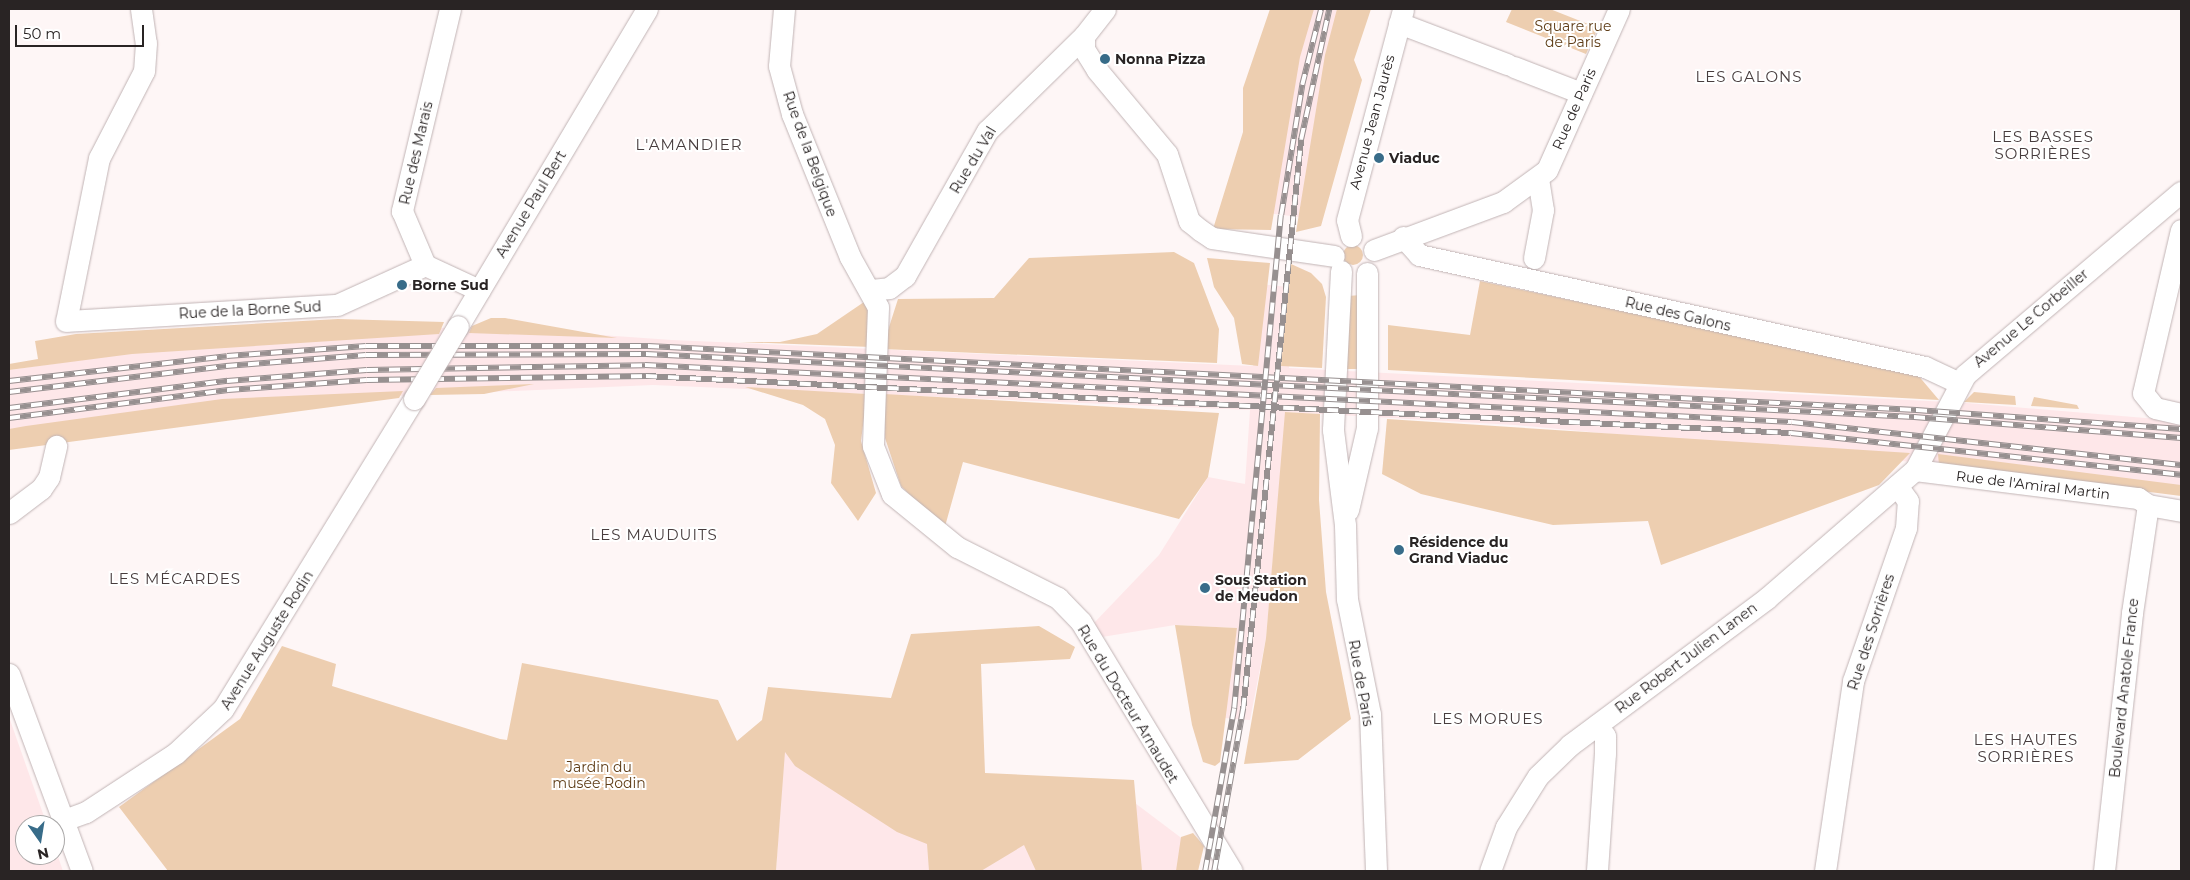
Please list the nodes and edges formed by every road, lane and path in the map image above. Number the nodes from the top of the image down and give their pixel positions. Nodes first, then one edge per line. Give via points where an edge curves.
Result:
1 (142, 9) edge
2 (450, 9) edge
3 (647, 9) edge
4 (784, 9) edge
5 (1620, 9) edge
6 (1401, 16) edge
7 (1094, 19) edge
8 (1581, 93) junction
9 (1538, 179) junction
10 (2181, 192) edge
11 (2181, 230) edge
12 (1351, 236) junction
13 (1403, 237) junction
14 (1374, 250) junction
15 (1534, 258) dead end
16 (1338, 264) junction
17 (425, 265) junction
18 (1367, 272) junction
19 (479, 290) junction
20 (871, 290) junction
21 (1959, 383) junction
22 (413, 401) joint
23 (2181, 414) edge
24 (56, 446) dead end
25 (874, 446) joint
26 (1916, 470) junction
27 (1897, 486) junction
28 (2148, 506) junction
29 (2181, 511) edge
30 (9, 512) edge
31 (1345, 525) junction
32 (9, 674) edge
33 (1597, 725) junction
34 (62, 815) edge
35 (65, 820) edge
36 (65, 823) edge
37 (82, 871) edge
38 (1232, 871) edge
39 (1376, 871) edge
40 (1490, 871) edge
41 (1598, 871) edge
42 (1825, 871) edge
43 (2104, 871) edge

1 - 17 street, Rue de la Borne Sud via 146,43 144,71 99,158 66,321 337,306
2 - 17 street, Rue des Marais via 402,211
3 - 19 street, Avenue Paul Bert
4 - 20 street, Rue de la Belgique via 779,66 792,114 850,257
5 - 8 street, Rue de Paris
6 - 8 street via 1510,66
6 - 12 street, Avenue Jean Jaurès via 1347,220
7 - 16 street via 1084,50 1167,154 1189,221 1212,238
7 - 20 street, Rue du Val via 987,131 905,276 889,288
8 - 9 street, Rue de Paris via 1547,170
9 - 13 street, Rue de Paris via 1502,202
9 - 15 street via 1544,210
10 - 21 street, Avenue Le Corbeiller
11 - 23 street via 2143,393 2146,402
12 - 14 street via 1367,240
12 - 16 street via 1340,242
13 - 14 street, Rue de Paris
13 - 21 street, Rue des Galons via 1419,255 1925,368
14 - 18 street via 1375,259
16 - 18 street via 1356,277
16 - 31 street, Rue de Paris via 1333,430
17 - 19 street
18 - 31 street, Rue de Paris via 1367,428
19 - 22 street, Avenue Paul Bert, bridge
20 - 25 street, Rue de la Belgique via 878,307
21 - 26 street, Avenue Le Corbeiller
22 - 35 street, Avenue Auguste Rodin via 224,710 176,753 86,812
24 - 30 street via 49,477 41,489
25 - 38 street, Rue du Docteur Arnaudet via 892,494 908,510 957,548 1058,598 1081,622
26 - 27 street, Rue Robert Julien Lanen
26 - 28 street, Rue de l'Amiral Martin via 2138,498
27 - 33 street, Rue Robert Julien Lanen via 1767,598
27 - 42 street, Rue des Sorrières via 1908,501 1906,528 1853,681
28 - 29 street, Rue de l'Amiral Martin
28 - 43 street, Boulevard Anatole France via 2132,613
31 - 39 street, Rue de Paris via 1347,598 1370,714
32 - 34 street
33 - 40 street, Rue Robert Julien Lanen via 1538,776 1506,827
33 - 41 street via 1605,736
36 - 37 street

